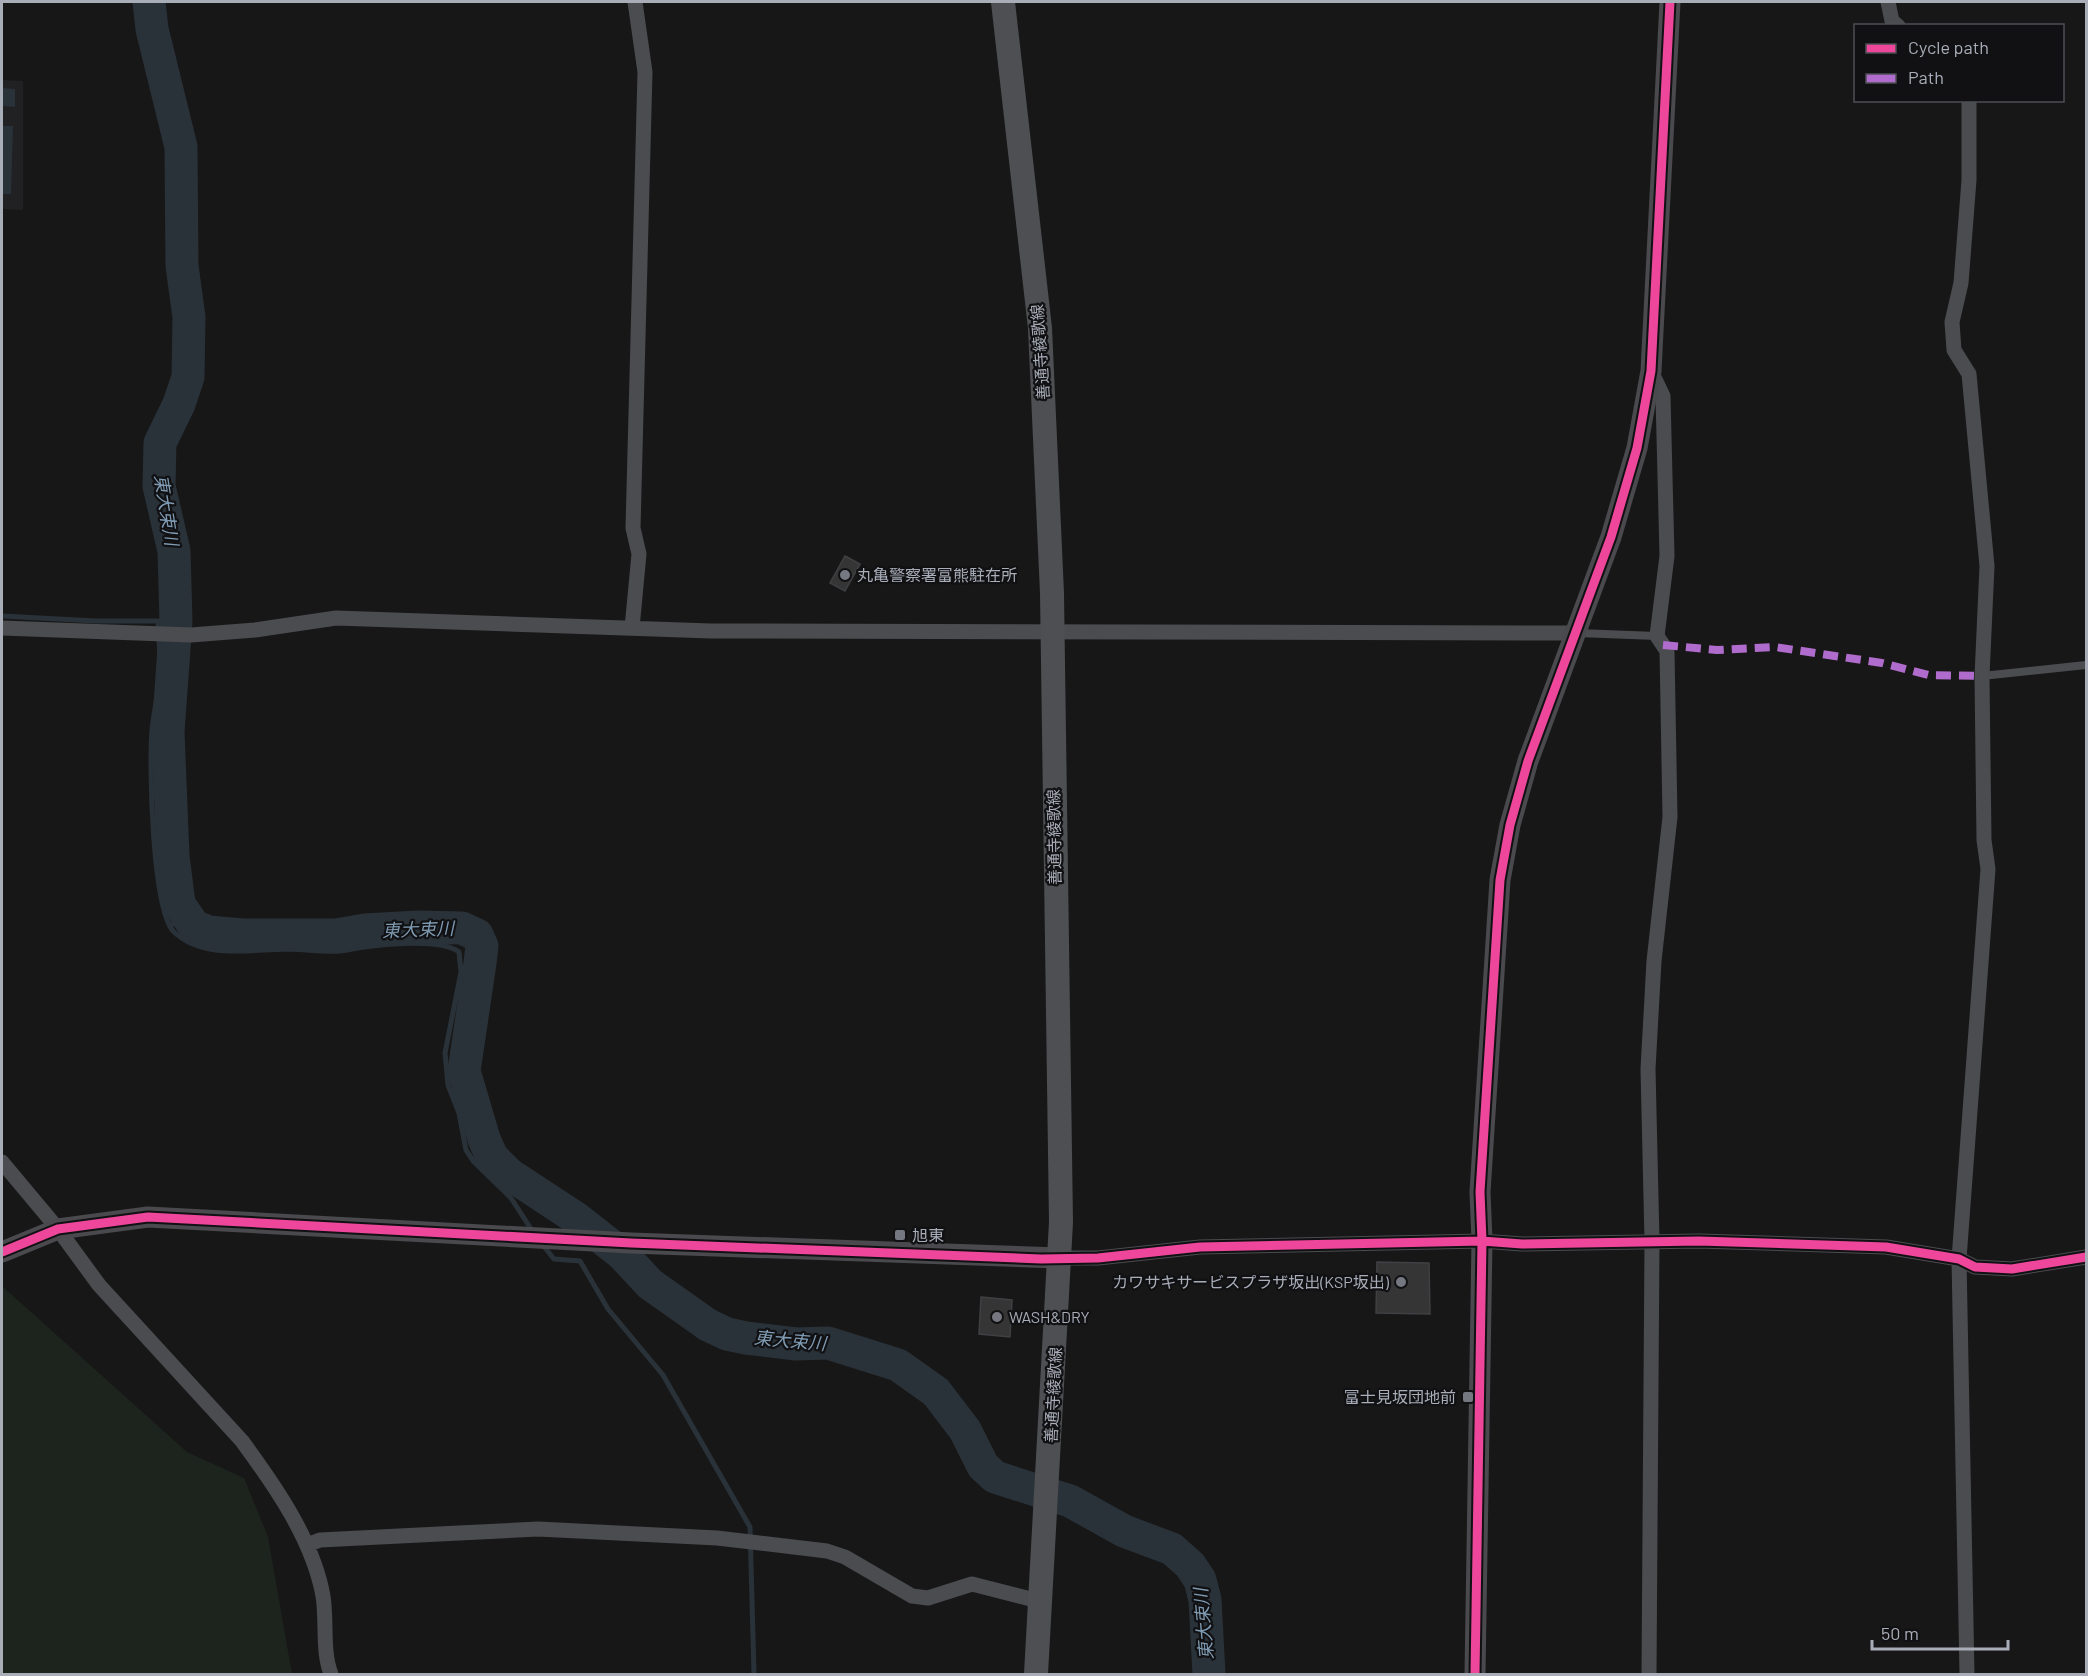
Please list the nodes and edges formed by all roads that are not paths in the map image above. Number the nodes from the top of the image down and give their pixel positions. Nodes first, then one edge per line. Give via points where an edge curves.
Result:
1 (635, 2) edge
2 (1003, 2) edge
3 (1670, 2) edge
4 (1888, 2) edge
5 (1896, 24) edge
6 (1969, 102) edge
7 (1651, 371) junction
8 (2, 628) edge
9 (632, 628) junction
10 (1051, 631) junction
11 (1575, 633) junction
12 (1657, 636) junction
13 (2086, 665) edge
14 (1982, 676) junction
15 (2, 1162) edge
16 (58, 1229) junction
17 (1482, 1241) junction
18 (1652, 1241) junction
19 (2, 1252) edge
20 (2086, 1257) edge
21 (1060, 1258) junction
22 (1959, 1259) junction
23 (307, 1545) junction
24 (1039, 1601) junction
25 (331, 1674) edge
26 (1036, 1674) edge
27 (1475, 1674) edge
28 (1649, 1674) edge
29 (1967, 1674) edge

1 - 9 street via 645,72 633,528 639,554
2 - 10 main road, 善通寺綾歌線 via 1040,328
3 - 7 street
4 - 5 street
6 - 14 street via 1969,180 1961,283 1953,322 1954,350 1969,374 1987,566
7 - 11 street via 1633,459 1611,537
7 - 12 street via 1663,396 1667,556
8 - 9 street via 191,635 336,618
9 - 10 street
10 - 11 street
10 - 21 main road, 善通寺綾歌線
11 - 12 lane
11 - 17 street via 1528,761 1500,880 1480,1192
12 - 18 street via 1667,651 1670,817 1654,961 1648,1069
13 - 14 lane
14 - 22 street via 1984,840 1988,869
15 - 16 street
16 - 19 street
16 - 21 street via 148,1217 631,1243
16 - 23 street via 99,1286 242,1441
17 - 18 street
17 - 21 street via 1200,1246 1098,1258
17 - 27 street
18 - 22 street via 1886,1247
18 - 28 street
20 - 22 street via 2012,1269 1975,1267
21 - 24 main road, 善通寺綾歌線
22 - 29 street
23 - 24 street via 320,1540 538,1529 717,1538 827,1551 912,1596 928,1598 972,1584
23 - 25 street via 322,1594
24 - 26 main road, 善通寺綾歌線

